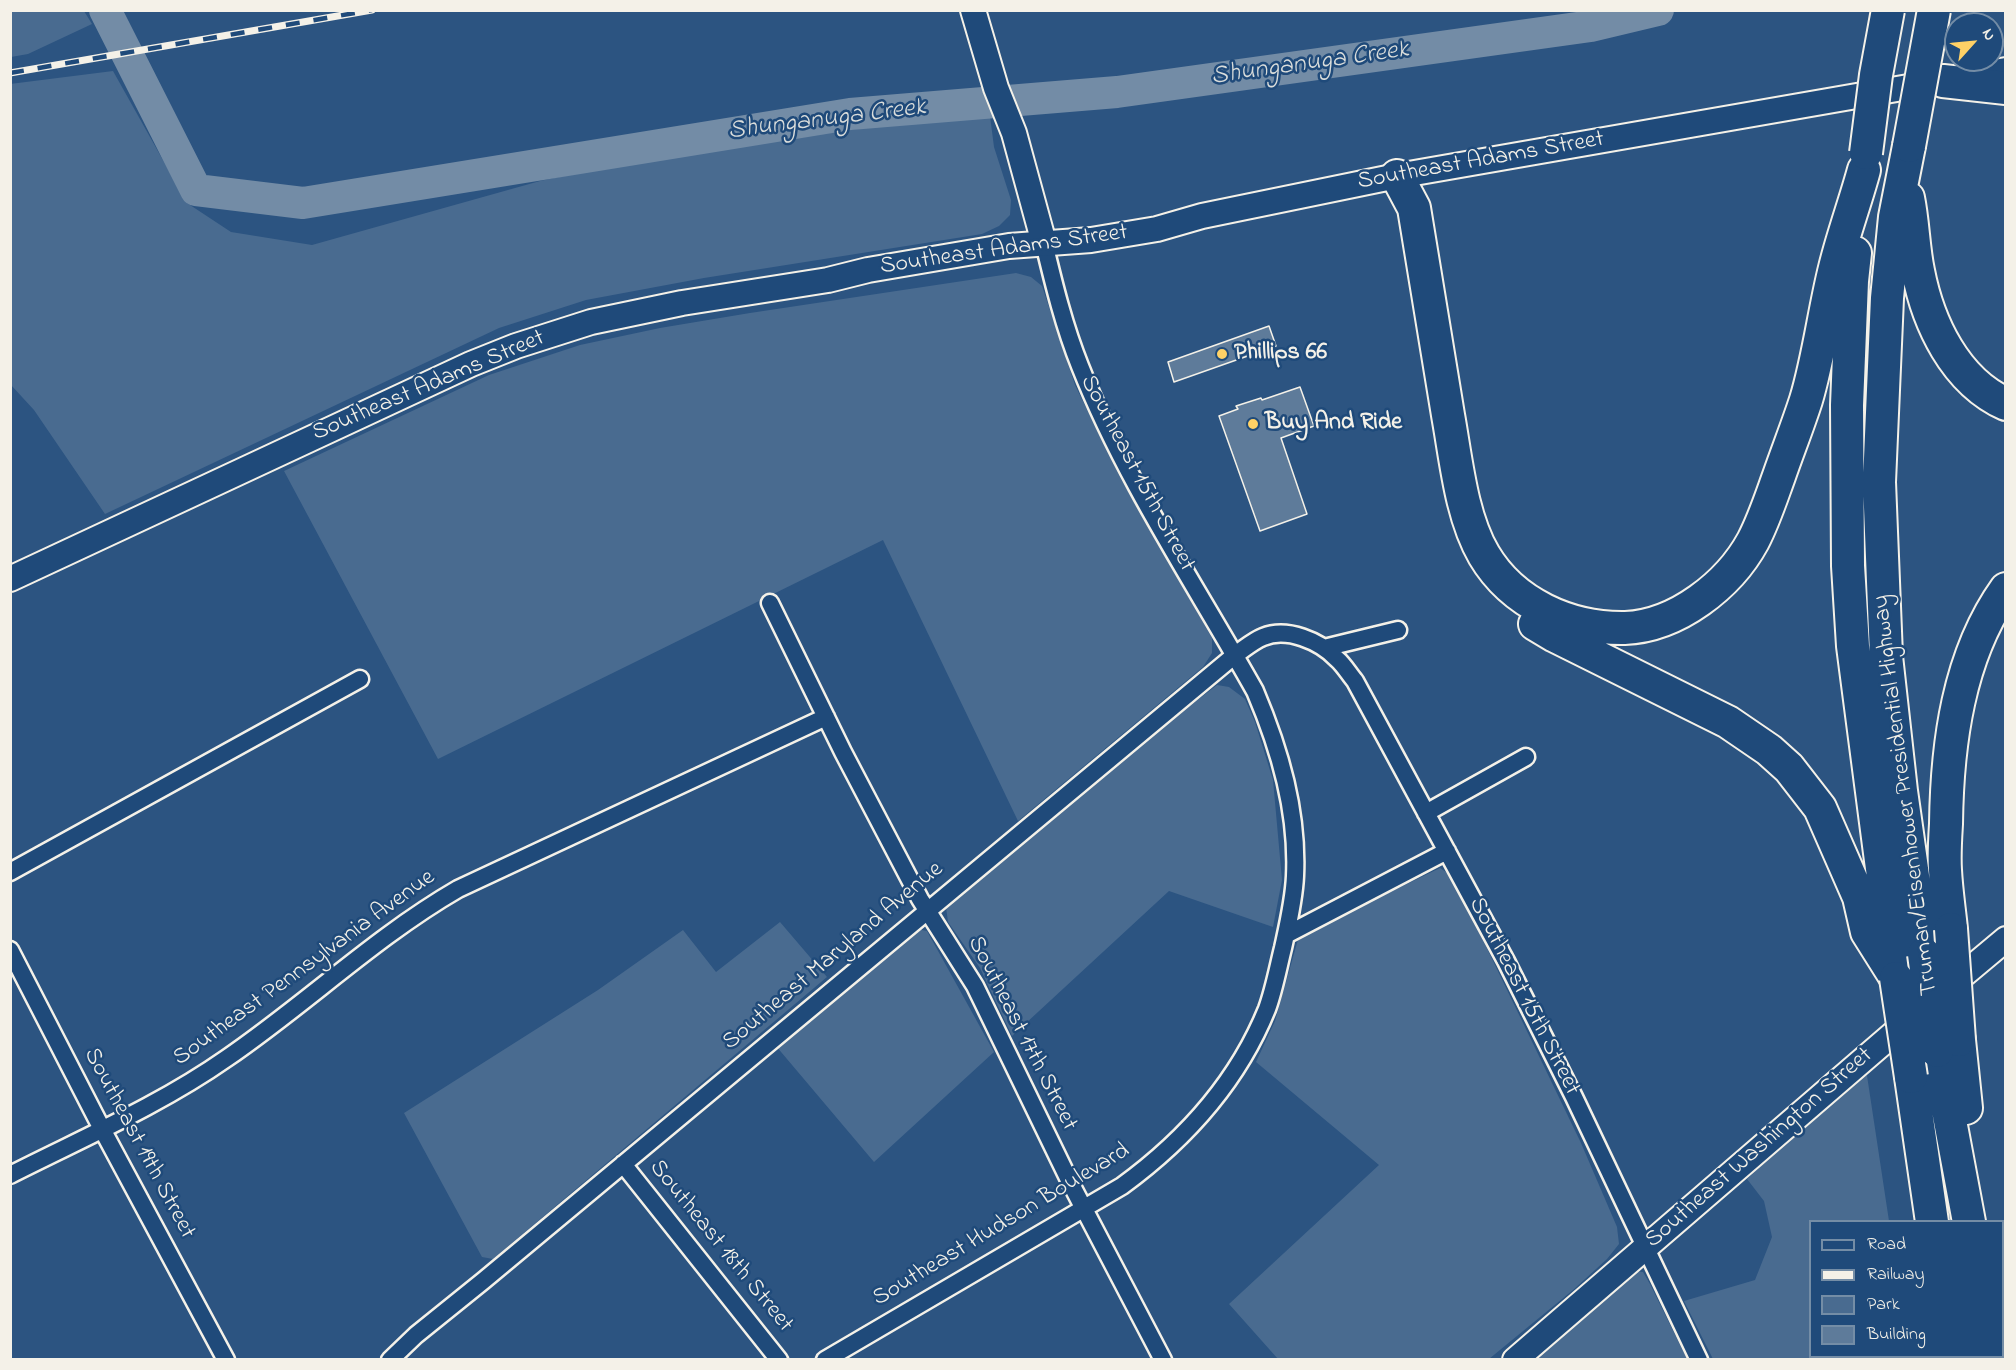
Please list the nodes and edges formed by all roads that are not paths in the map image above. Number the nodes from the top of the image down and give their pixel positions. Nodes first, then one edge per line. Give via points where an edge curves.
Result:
1 (1888, 10) edge
2 (1934, 10) edge
3 (974, 16) edge
4 (2006, 70) edge
5 (1943, 81) junction
6 (2006, 88) edge
7 (1865, 162) junction
8 (1397, 176) junction
9 (1904, 177) junction
10 (1044, 243) junction
11 (2006, 404) edge
12 (10, 579) edge
13 (2006, 589) edge
14 (770, 603) dead end
15 (1398, 630) dead end
16 (1324, 648) junction
17 (1234, 655) junction
18 (360, 679) dead end
19 (826, 717) junction
20 (1526, 757) dead end
21 (1426, 813) junction
22 (1447, 851) junction
23 (10, 872) edge
24 (927, 910) junction
25 (1286, 935) junction
26 (2006, 939) edge
27 (10, 950) edge
28 (1896, 978) junction
29 (1948, 1045) junction
30 (102, 1129) junction
31 (623, 1164) junction
32 (10, 1175) edge
33 (1084, 1209) junction
34 (1968, 1211) edge
35 (1932, 1220) edge
36 (1645, 1248) junction
37 (226, 1359) edge
38 (390, 1359) edge
39 (779, 1359) edge
40 (825, 1359) edge
41 (1163, 1359) edge
42 (1515, 1359) edge
43 (1699, 1359) edge

1 - 7 highway, Truman/Eisenhower Presidential Highway, bridge
2 - 9 highway, Truman/Eisenhower Presidential Highway, bridge
3 - 10 main road, Southeast 15th Street via 1030,185
4 - 5 main road, Southeast Adams Street
5 - 6 highway
5 - 8 main road, Southeast Adams Street
7 - 8 highway via 1806,398 1752,542 1724,580 1685,609 1657,622 1605,628 1553,615 1500,578 1484,555 1468,516 1458,473 1414,208
7 - 28 highway, Truman/Eisenhower Presidential Highway via 1852,292 1847,405 1848,566 1853,646
8 - 10 main road, Southeast Adams Street via 1157,229
8 - 28 highway via 1395,212 1449,514 1468,559 1493,592 1516,613 1728,722 1789,768 1820,808 1859,897 1867,932
9 - 11 highway via 1917,270 1934,325 1945,347 1970,379
9 - 29 highway, Truman/Eisenhower Presidential Highway, bridge via 1895,217 1887,298 1879,482 1881,566 1886,656 1924,954
10 - 12 main road, Southeast Adams Street via 682,303 551,334 471,364
10 - 17 street, Southeast 15th Street via 1070,339 1096,404 1137,485
13 - 29 highway, bridge via 1986,621 1971,659 1953,728 1946,779 1945,868 1951,929
14 - 19 street, Southeast 17th Street
15 - 16 street
16 - 17 street, Southeast Maryland Avenue via 1290,633 1276,634 1263,637
16 - 21 street, Southeast 15th Street via 1355,681
17 - 24 street, Southeast Maryland Avenue
17 - 25 street, Southeast Hudson Boulevard via 1270,725 1290,801 1295,877
18 - 23 street
19 - 24 street, Southeast 17th Street
19 - 30 street, Southeast Pennsylvania Avenue via 449,894 402,924 212,1069
20 - 21 street
21 - 22 street, Southeast 15th Street
22 - 25 street
22 - 36 street, Southeast 15th Street via 1506,960
24 - 31 street, Southeast Maryland Avenue
24 - 33 street, Southeast 17th Street via 975,986
25 - 33 street, Southeast Hudson Boulevard via 1267,1009 1231,1078 1182,1137 1154,1163
26 - 36 main road, Southeast Washington Street
27 - 30 street, Southeast 19th Street
28 - 35 highway, Truman/Eisenhower Presidential Highway, bridge
29 - 34 highway, Truman/Eisenhower Presidential Highway
30 - 32 street, Southeast Pennsylvania Avenue
30 - 37 street, Southeast 19th Street
31 - 38 street, Southeast Maryland Avenue
31 - 39 street, Southeast 18th Street
33 - 40 street, Southeast Hudson Boulevard
33 - 41 street, Southeast 17th Street
36 - 42 main road, Southeast Washington Street
36 - 43 street, Southeast 15th Street

